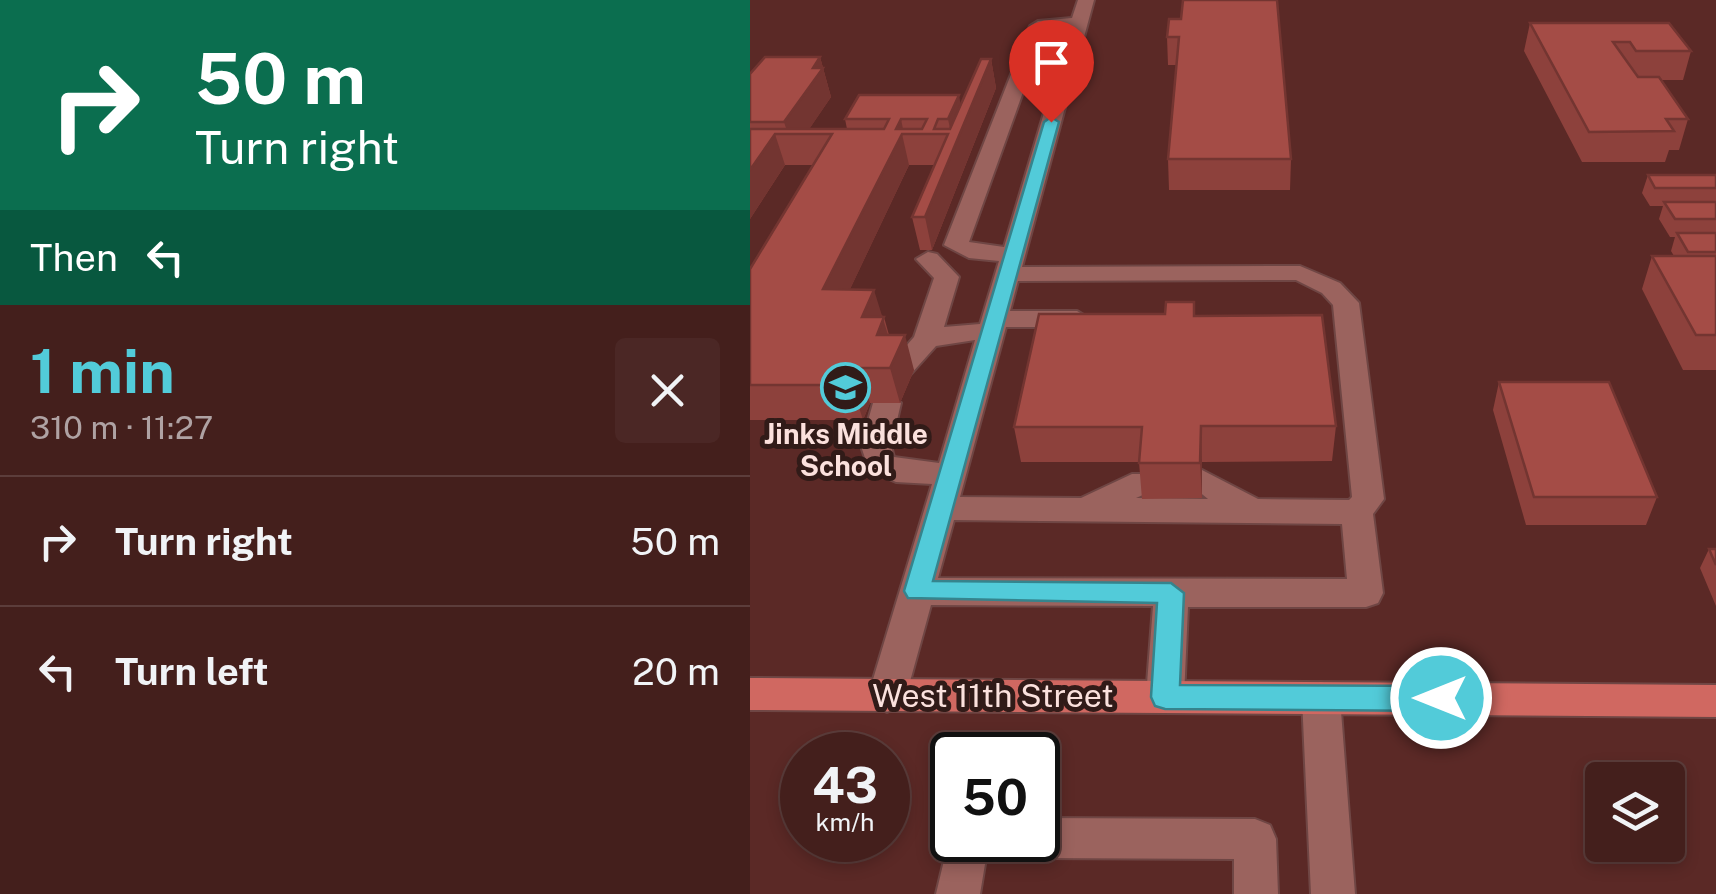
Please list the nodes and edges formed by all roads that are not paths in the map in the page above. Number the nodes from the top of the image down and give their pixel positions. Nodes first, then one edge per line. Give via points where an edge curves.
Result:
1 (1083, 12) edge
2 (928, 259) dead end
3 (1011, 264) junction
4 (1109, 319) edge
5 (993, 325) junction
6 (927, 337) junction
7 (900, 369) edge
8 (888, 403) dead end
9 (951, 474) junction
10 (1202, 481) edge
11 (1144, 482) edge
12 (941, 508) junction
13 (1084, 510) junction
14 (1252, 510) junction
15 (1357, 512) junction
16 (917, 591) junction
17 (1171, 593) junction
18 (750, 694) edge
19 (888, 696) junction
20 (1165, 697) junction
21 (1321, 698) junction
22 (1716, 701) edge
23 (1060, 838) edge
24 (964, 862) edge
25 (958, 894) edge
26 (1256, 894) edge
27 (1333, 894) edge

1 - 3 street
1 - 3 street via 1038,26 956,245
2 - 6 street via 947,277
3 - 5 street
3 - 15 street via 1300,273 1331,288 1346,303 1338,319 1368,499
4 - 5 street
5 - 6 street
5 - 9 street
6 - 7 street
8 - 9 street via 876,446 880,463
9 - 12 street
10 - 14 street
11 - 13 street
12 - 13 street
12 - 16 street
13 - 14 street
14 - 15 street
15 - 17 street via 1366,593
16 - 17 street
16 - 19 street
17 - 20 street
18 - 19 main road, West 11th Street
19 - 20 main road, West 11th Street
20 - 21 main road, West 11th Street
21 - 22 main road, West 11th Street
21 - 27 street
23 - 26 street via 1255,839
24 - 25 street

